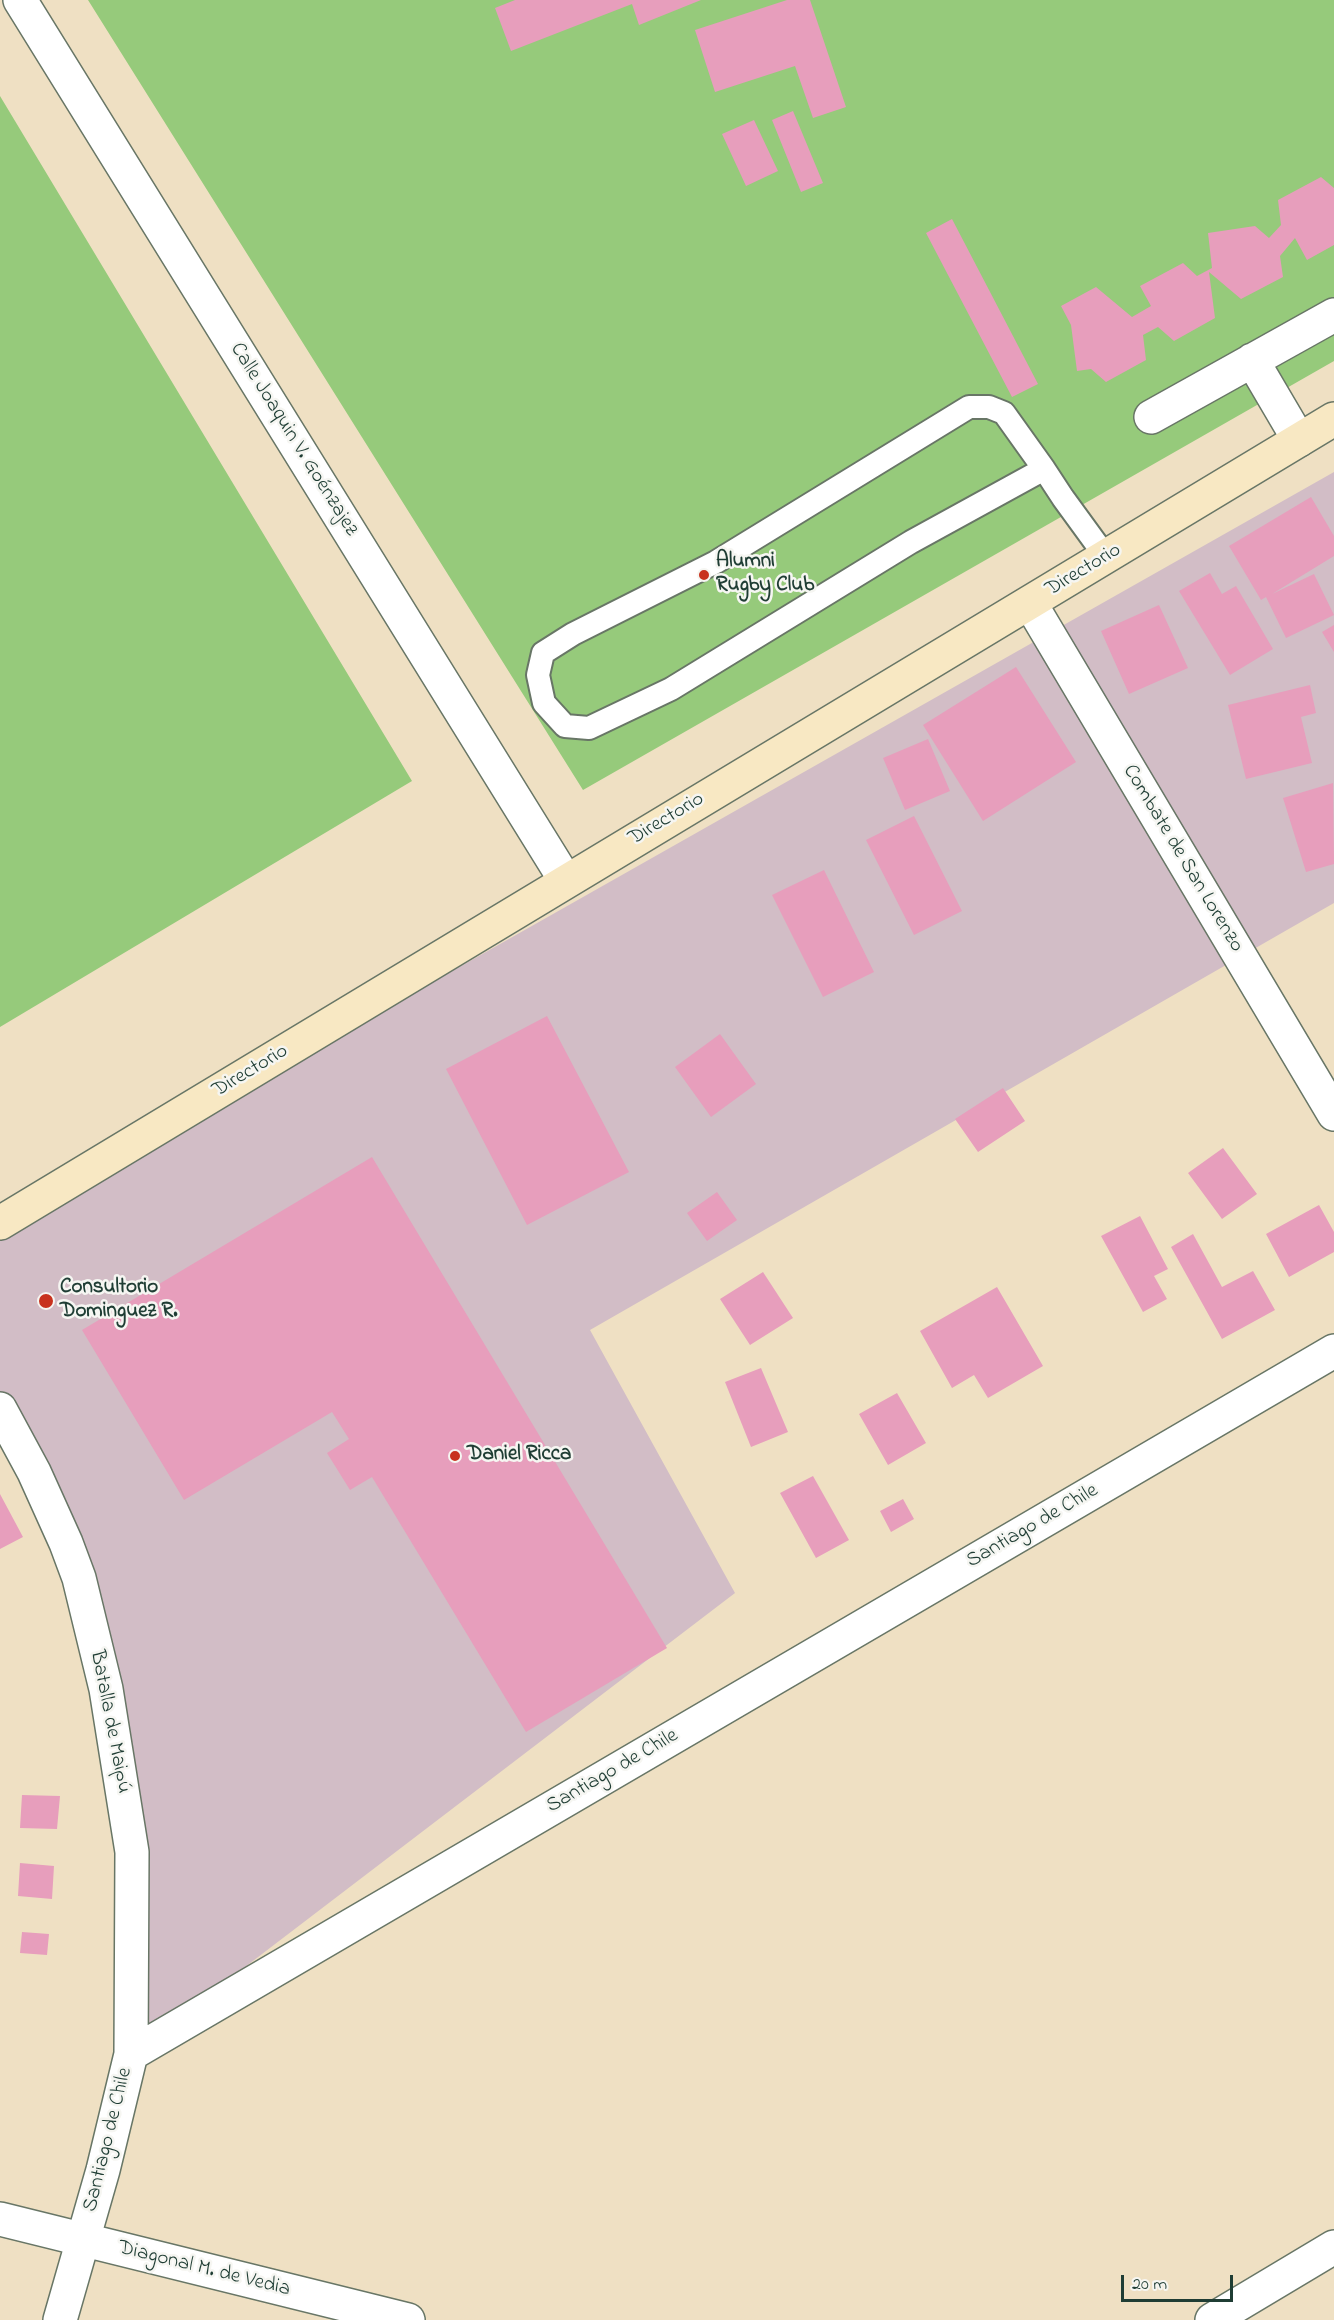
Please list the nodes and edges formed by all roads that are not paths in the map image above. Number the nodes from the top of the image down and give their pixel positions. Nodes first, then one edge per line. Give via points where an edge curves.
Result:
1 (20, 0) edge
2 (1334, 315) edge
3 (1252, 360) junction
4 (1151, 417) dead end
5 (1334, 419) edge
6 (1299, 440) junction
7 (1044, 469) junction
8 (1106, 557) junction
9 (1030, 603) junction
10 (566, 881) junction
11 (1334, 1114) edge
12 (0, 1223) edge
13 (1334, 1351) edge
14 (0, 1409) edge
15 (131, 2054) junction
16 (0, 2219) edge
17 (83, 2240) junction
18 (1334, 2247) edge
19 (60, 2320) edge
20 (408, 2320) edge
21 (1212, 2320) edge

1 - 10 street, Calle Joaquin V. Goénzajez
2 - 3 street
3 - 4 street
3 - 6 street
5 - 6 main road, Directorio
6 - 8 main road, Directorio
7 - 7 lane via 1004,413 989,407 969,407 716,562 543,653 538,675 544,703 565,726 589,728 671,689 911,542
7 - 8 lane
8 - 9 main road, Directorio
9 - 10 main road, Directorio
9 - 11 street, Combate de San Lorenzo
10 - 12 main road, Directorio
13 - 15 street, Santiago de Chile
14 - 15 street, Batalla de Maipú via 66,1543 106,1689 132,1852
15 - 17 street, Santiago de Chile
16 - 17 street, Diagonal M. de Vedia
17 - 19 street, Santiago de Chile
17 - 20 street, Diagonal M. de Vedia
18 - 21 street

